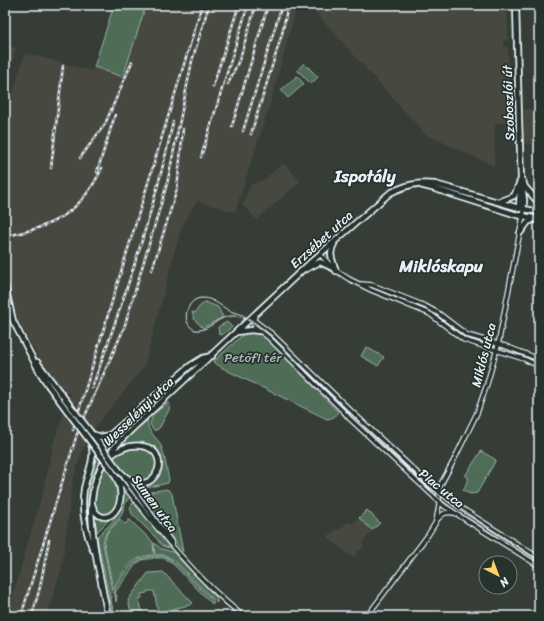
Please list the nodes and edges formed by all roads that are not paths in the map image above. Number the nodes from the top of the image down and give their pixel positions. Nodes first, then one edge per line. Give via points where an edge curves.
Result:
1 (516, 5) edge
2 (521, 178) junction
3 (410, 184) junction
4 (498, 202) junction
5 (539, 203) edge
6 (521, 208) junction
7 (508, 211) junction
8 (539, 212) edge
9 (523, 216) junction
10 (538, 219) edge
11 (520, 233) junction
12 (337, 239) junction
13 (320, 254) junction
14 (335, 269) junction
15 (300, 273) junction
16 (360, 284) junction
17 (5, 286) edge
18 (252, 319) junction
19 (259, 331) junction
20 (237, 332) junction
21 (498, 344) junction
22 (496, 350) junction
23 (212, 356) junction
24 (539, 359) edge
25 (539, 366) edge
26 (50, 383) junction
27 (92, 434) junction
28 (91, 443) junction
29 (104, 461) junction
30 (117, 472) junction
31 (426, 490) junction
32 (437, 490) junction
33 (91, 500) junction
34 (439, 501) junction
35 (456, 514) junction
36 (436, 522) junction
37 (97, 558) junction
38 (539, 558) edge
39 (539, 566) edge
40 (539, 609) edge
41 (108, 616) edge
42 (243, 616) edge
43 (367, 616) edge
44 (535, 616) edge

1 - 2 main road, Szoboszlói út
2 - 4 main road via 514,196
2 - 5 main road via 525,187
2 - 6 main road
2 - 6 main road, Szoboszlói út via 524,200
3 - 4 main road, Erzsébet utca via 435,184
3 - 7 main road
3 - 12 main road, Erzsébet utca via 384,197
4 - 6 main road, Erzsébet utca
6 - 7 main road
6 - 8 main road, Erzsébet utca
6 - 9 main road via 520,213
7 - 9 main road
9 - 10 main road
9 - 11 street, Miklós utca
10 - 11 main road via 528,222
11 - 21 street, Miklós utca
12 - 13 main road, Erzsébet utca
12 - 14 main road via 330,250
13 - 14 street
13 - 15 main road, Erzsébet utca
14 - 15 main road via 317,263
14 - 16 street
15 - 18 main road, Erzsébet utca
16 - 21 street via 377,287 425,306 467,335
16 - 22 street via 430,314 464,340
17 - 26 main road via 13,321 39,371
18 - 19 street
18 - 20 main road, Wesselényi utca
18 - 32 street, Piac utca via 272,334
19 - 20 main road
19 - 31 street, Piac utca
20 - 23 main road, Wesselényi utca
21 - 22 street, Miklós utca
21 - 24 street
22 - 25 street
22 - 32 street, Miklós utca via 477,413
23 - 27 main road via 190,366 108,436 99,437
23 - 29 main road, Wesselényi utca via 124,437
26 - 27 main road, bridge
26 - 28 main road, bridge
27 - 30 main road, bridge
28 - 30 main road, bridge via 110,468
28 - 37 main road via 93,457 83,504 86,529
29 - 30 main road via 121,449 136,446 151,450 158,460 159,470 156,475 144,483 132,481
29 - 33 main road, Wesselényi utca via 96,478
30 - 33 main road via 121,493 116,512 101,516 94,510
30 - 42 street, Sumen utca via 174,548 207,584
31 - 32 street
31 - 34 street, Piac utca
32 - 34 street
32 - 38 street, Piac utca
33 - 37 main road, Wesselényi utca via 91,525
34 - 35 street, Piac utca
34 - 36 street
35 - 36 street via 446,512
35 - 39 street, Piac utca
36 - 43 street
37 - 41 main road, Wesselényi utca
40 - 44 street

